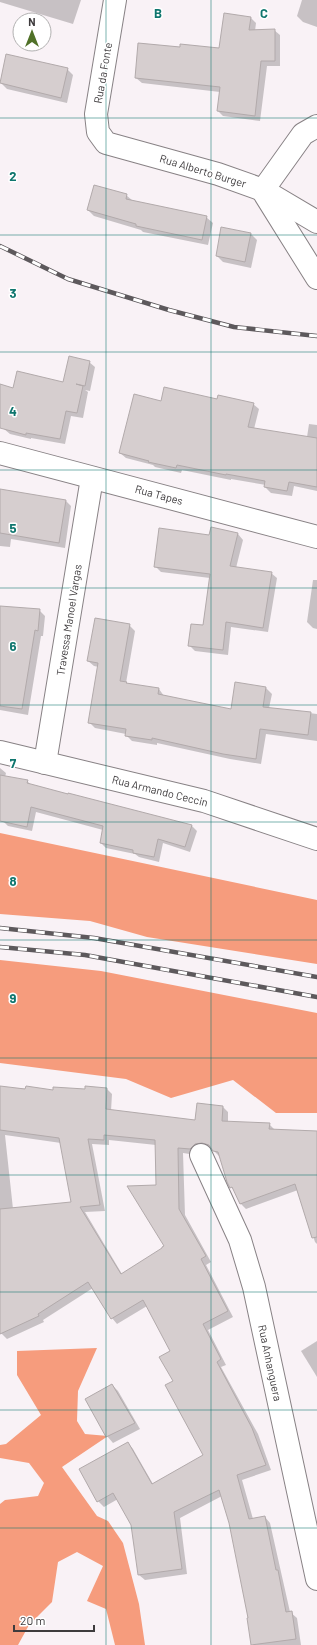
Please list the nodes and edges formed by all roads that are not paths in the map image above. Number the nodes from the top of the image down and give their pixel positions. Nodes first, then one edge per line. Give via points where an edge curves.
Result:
1 (116, 0) edge
2 (317, 126) edge
3 (106, 143) joint
4 (262, 190) junction
5 (317, 222) edge
6 (317, 278) edge
7 (0, 453) edge
8 (92, 478) junction
9 (317, 537) edge
10 (0, 752) edge
11 (45, 763) junction
12 (317, 839) edge
13 (201, 1155) dead end
14 (317, 1579) edge

1 - 3 street, Rua da Fonte via 96,114 98,132
2 - 4 street via 302,134
3 - 4 street, Rua Alberto Burger via 218,174
4 - 5 street, Rua Alberto Burger
4 - 6 street
7 - 8 street, Rua Tapes
8 - 9 street, Rua Tapes
8 - 11 street, Travessa Manoel Vargas
10 - 11 street, Rua Armando Ceccin
11 - 12 street, Rua Armando Ceccin via 204,801
13 - 14 street, Rua Anhanguera via 240,1240 254,1287

